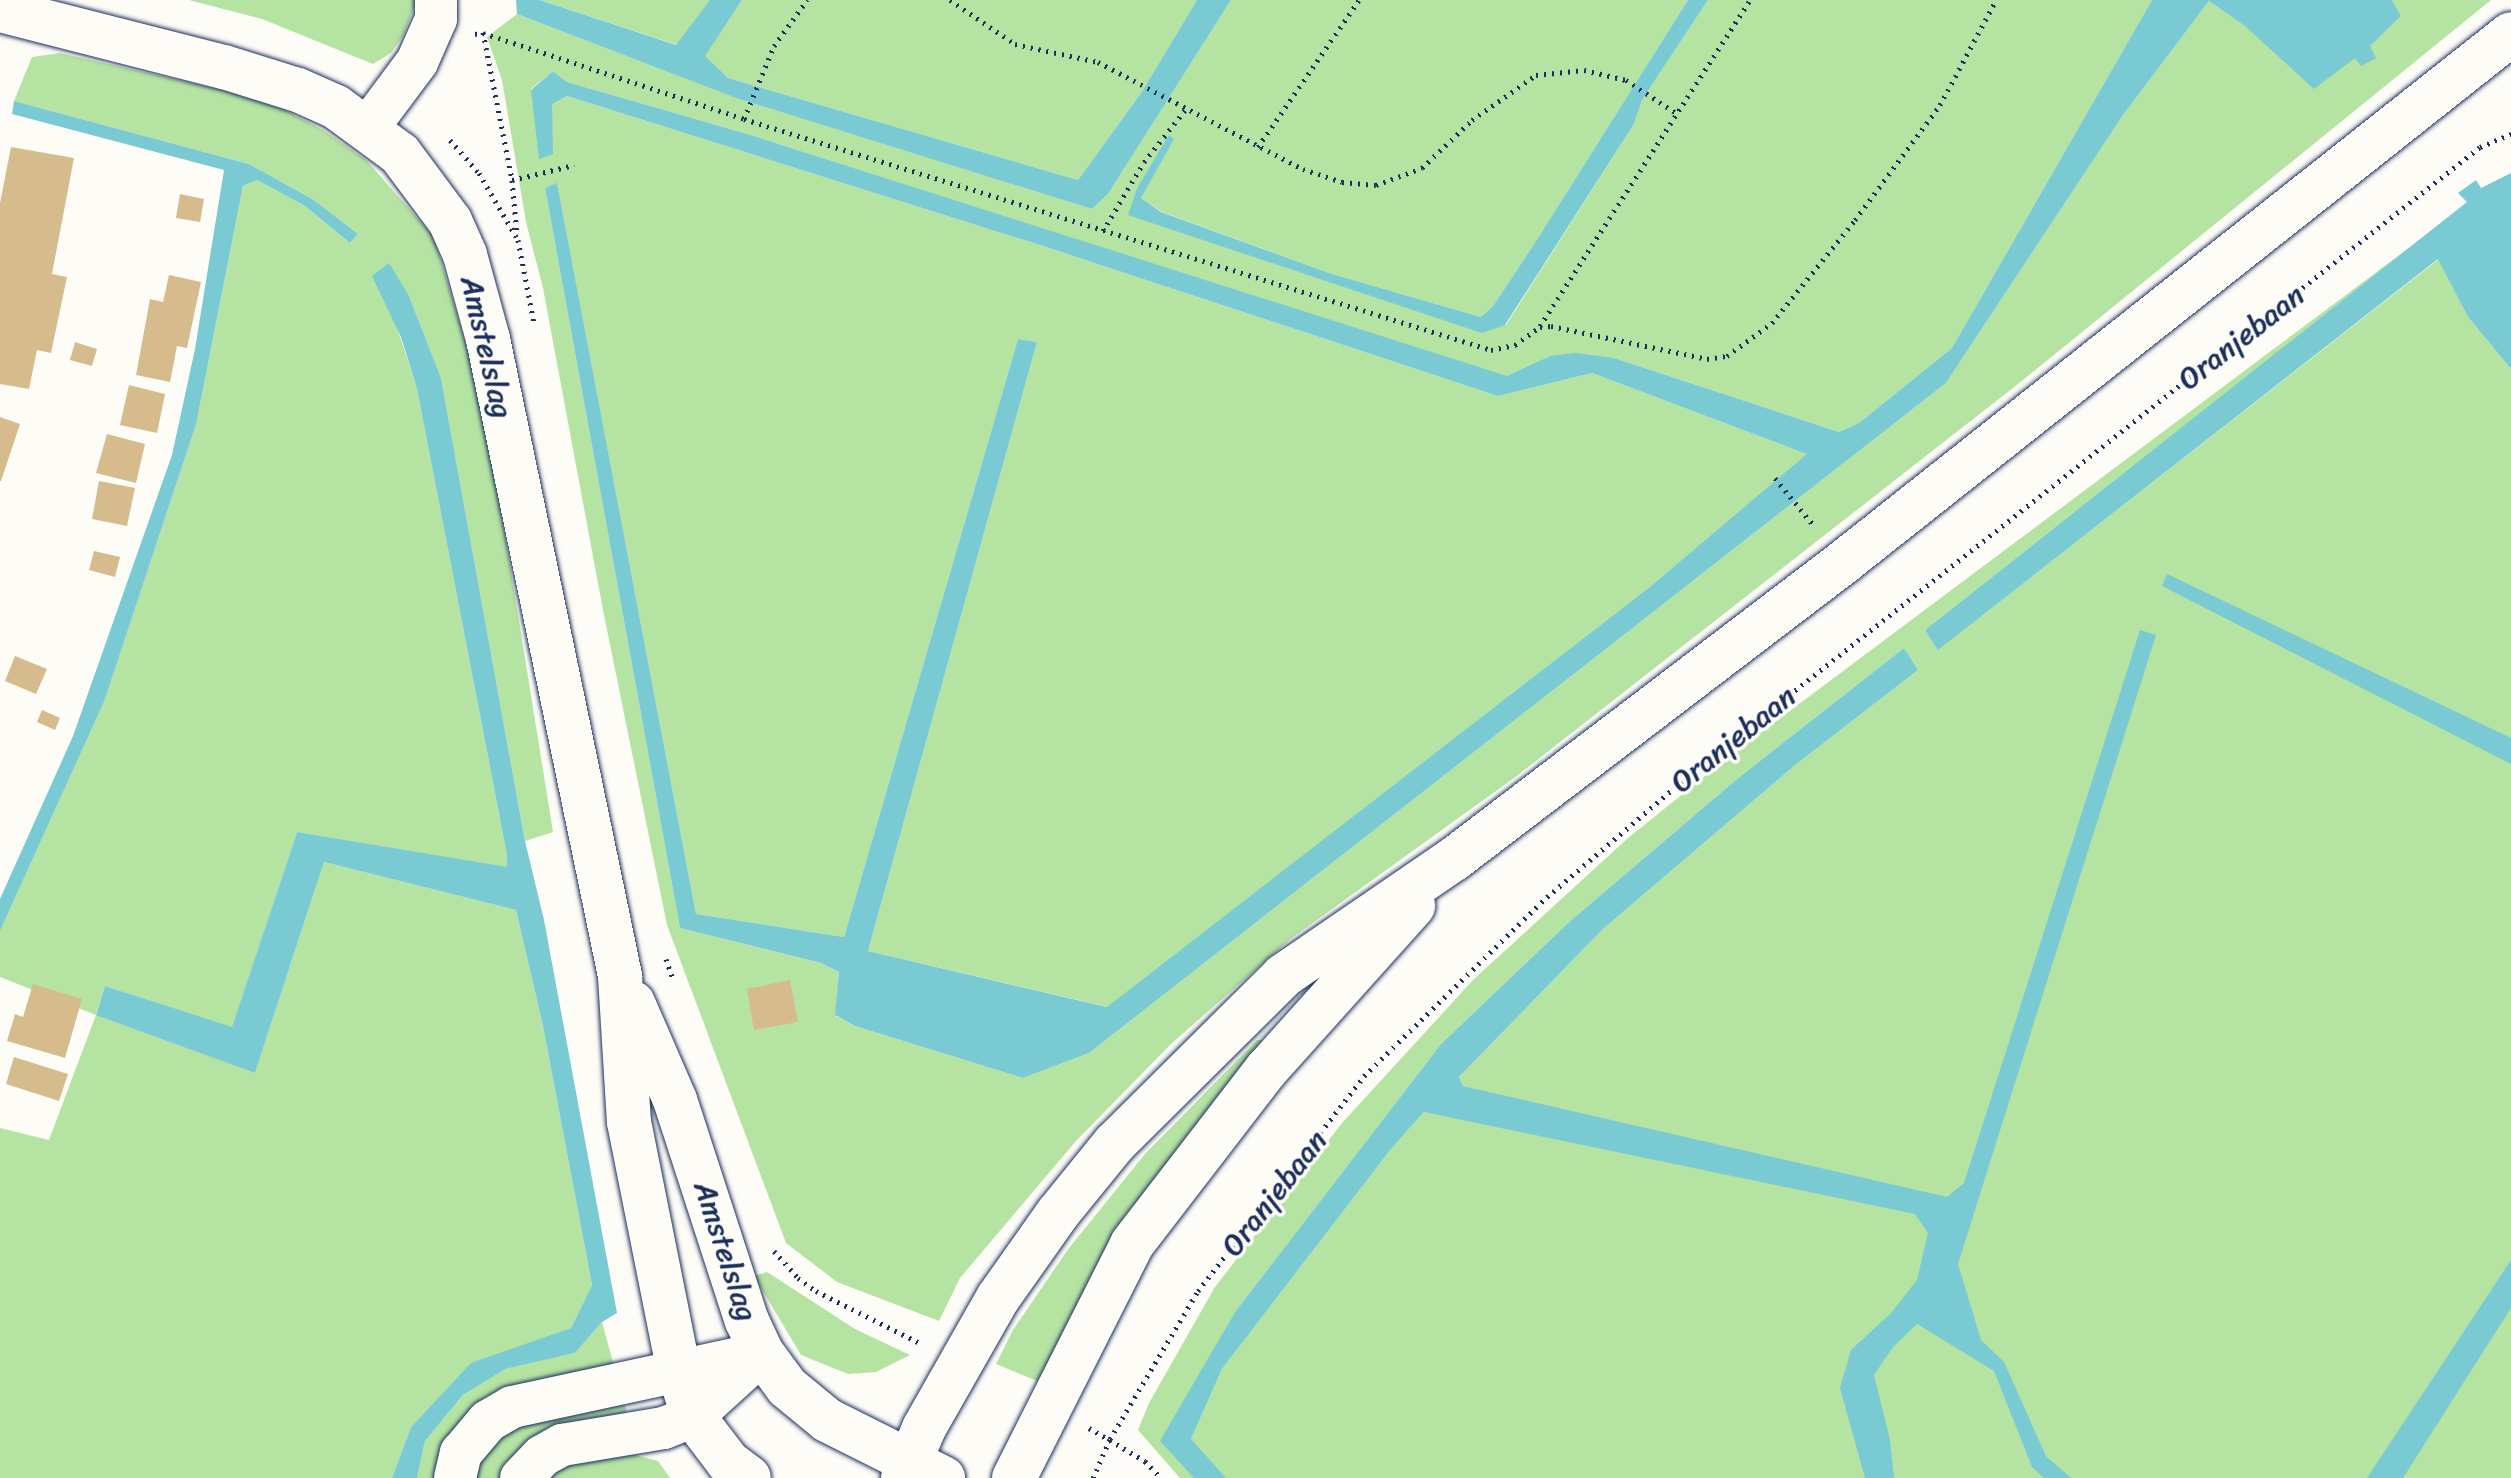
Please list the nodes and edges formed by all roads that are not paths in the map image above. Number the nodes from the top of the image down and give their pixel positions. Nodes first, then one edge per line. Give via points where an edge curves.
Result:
1 (436, 0) edge
2 (1, 13) edge
3 (2511, 35) edge
4 (367, 129) junction
5 (1454, 859) junction
6 (620, 976) junction
7 (762, 1353) junction
8 (678, 1368) junction
9 (693, 1416) junction
10 (919, 1473) edge
11 (455, 1478) edge
12 (521, 1478) edge
13 (749, 1478) edge
14 (1014, 1478) edge

1 - 4 street via 436,19 417,62
2 - 4 main road, Amstelslag via 224,67 336,107
3 - 5 main road via 2043,407
4 - 6 main road, Amstelslag via 400,154 427,186 465,255 488,339
5 - 10 main road via 1283,976 1114,1144 998,1298 924,1428
5 - 14 main road via 1267,1069 1132,1244
6 - 7 main road, Amstelslag via 675,1100
6 - 8 main road, Amstelslag via 629,1122
7 - 8 street
7 - 9 street
7 - 10 main road, Amstelslag via 787,1387 827,1420
8 - 9 main road, Amstelslag
8 - 11 street via 512,1407 488,1421 461,1453
9 - 12 street via 664,1428 562,1445
9 - 13 main road, Amstelslag via 728,1462

